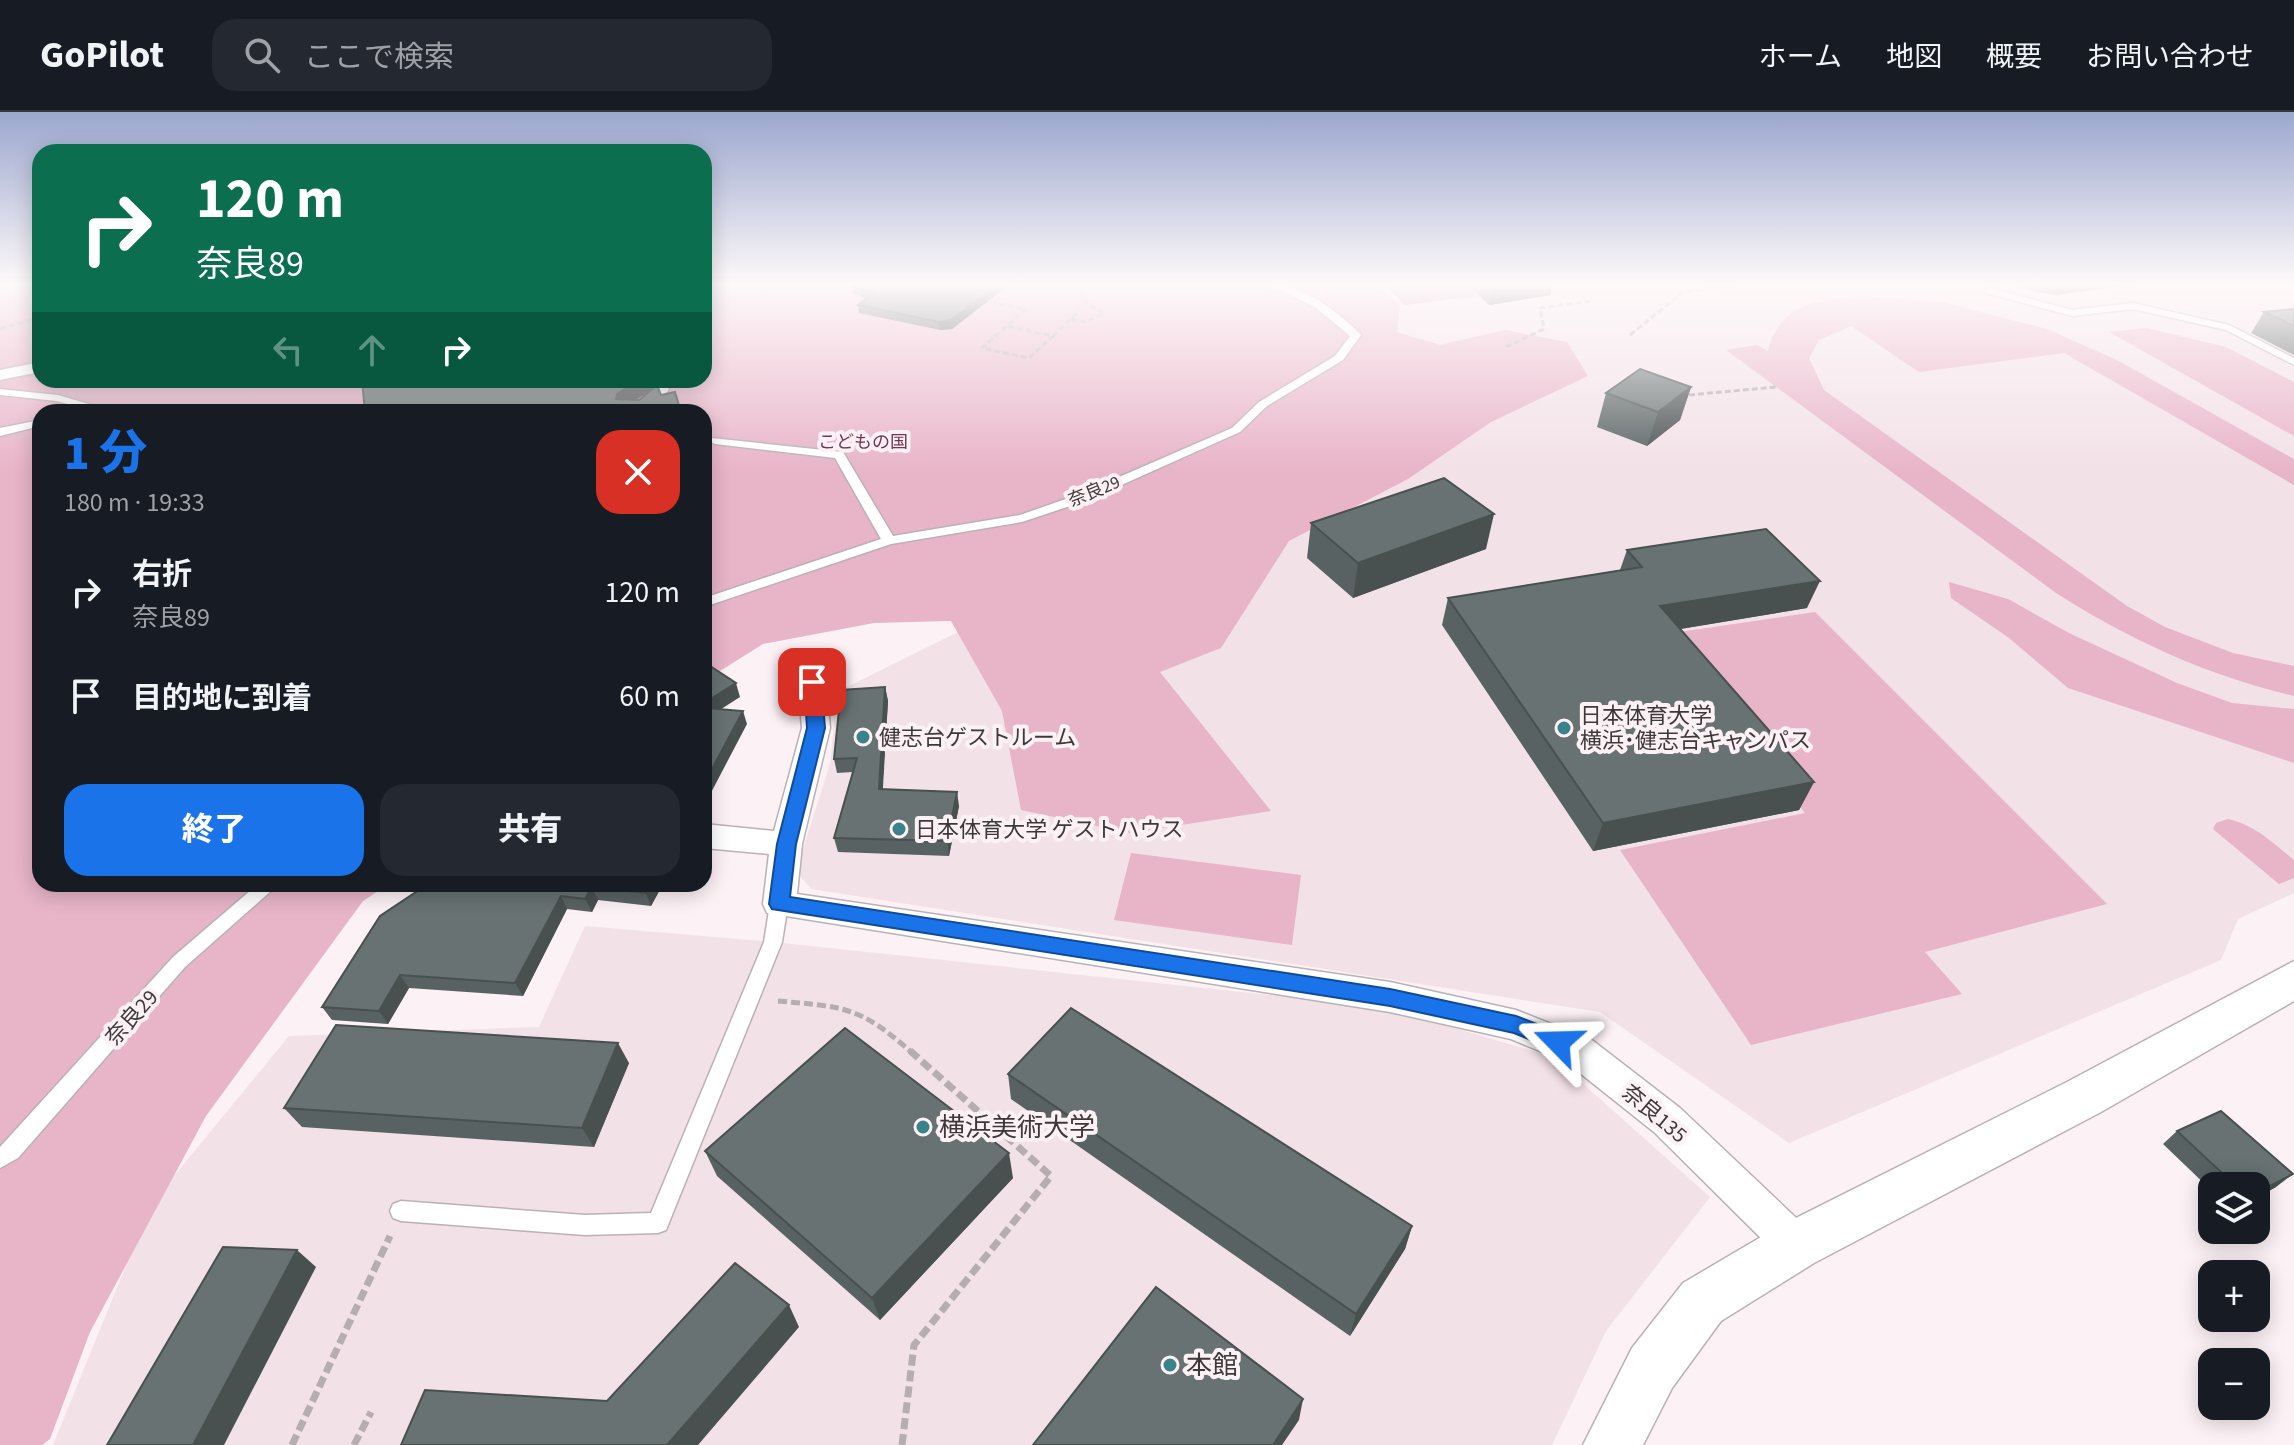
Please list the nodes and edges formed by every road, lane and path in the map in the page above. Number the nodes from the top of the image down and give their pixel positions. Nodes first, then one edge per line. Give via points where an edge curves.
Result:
1 (984, 346) edge
2 (1042, 346) edge
3 (1348, 346) edge
4 (2264, 346) edge
5 (2294, 362) edge
6 (32, 369) edge
7 (0, 375) edge
8 (1776, 387) dead end
9 (664, 388) edge
10 (0, 392) edge
11 (1689, 395) dead end
12 (79, 404) edge
13 (646, 404) edge
14 (32, 425) edge
15 (0, 432) edge
16 (715, 440) dead end
17 (889, 541) junction
18 (712, 600) edge
19 (812, 682) dead end
20 (712, 837) edge
21 (786, 844) junction
22 (261, 892) edge
23 (779, 904) junction
24 (2294, 979) edge
25 (749, 999) junction
26 (0, 1158) edge
27 (401, 1211) joint
28 (1796, 1245) junction
29 (371, 1412) dead end
30 (292, 1445) edge
31 (354, 1445) edge
32 (902, 1445) edge
33 (1612, 1445) edge

1 - 2 path via 1029,358
3 - 17 lane, 奈良29 via 1339,358 1263,404 1236,430 1084,497 1022,518
4 - 5 lane
6 - 7 street
8 - 11 path
9 - 13 lane
10 - 12 lane
14 - 15 lane
16 - 17 lane via 839,455
17 - 18 lane, 奈良29
19 - 21 street via 816,728
20 - 21 street
21 - 23 street
22 - 26 lane, 奈良29 via 179,962
23 - 25 lane via 773,942
23 - 28 street, 奈良135 via 1390,997 1516,1025 1579,1051 1667,1120
24 - 28 street via 2084,1097
25 - 27 lane via 658,1223 585,1225
25 - 32 path via 835,1006 874,1019 1051,1176 914,1345
27 - 30 path
28 - 33 street via 1702,1302 1652,1368
29 - 31 path

